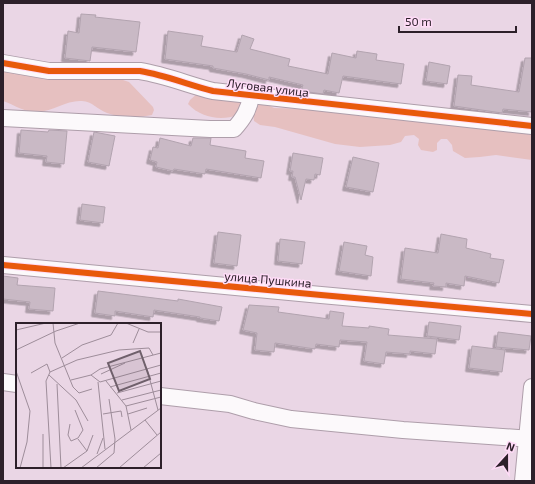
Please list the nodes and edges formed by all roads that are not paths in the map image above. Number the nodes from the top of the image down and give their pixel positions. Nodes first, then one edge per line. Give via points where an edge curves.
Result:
1 (3, 63) edge
2 (251, 96) junction
3 (3, 118) edge
4 (532, 126) edge
5 (3, 265) edge
6 (532, 314) edge
7 (3, 382) edge
8 (16, 384) edge
9 (532, 387) edge
10 (161, 396) edge
11 (529, 439) edge
12 (523, 481) edge

1 - 2 street, Луговая улица via 49,71 140,71 213,91
2 - 3 street via 245,116 234,129
2 - 4 street, Луговая улица
5 - 6 street, улица Пушкина
7 - 8 street
9 - 11 street
10 - 11 street via 230,404 291,419
11 - 12 street

